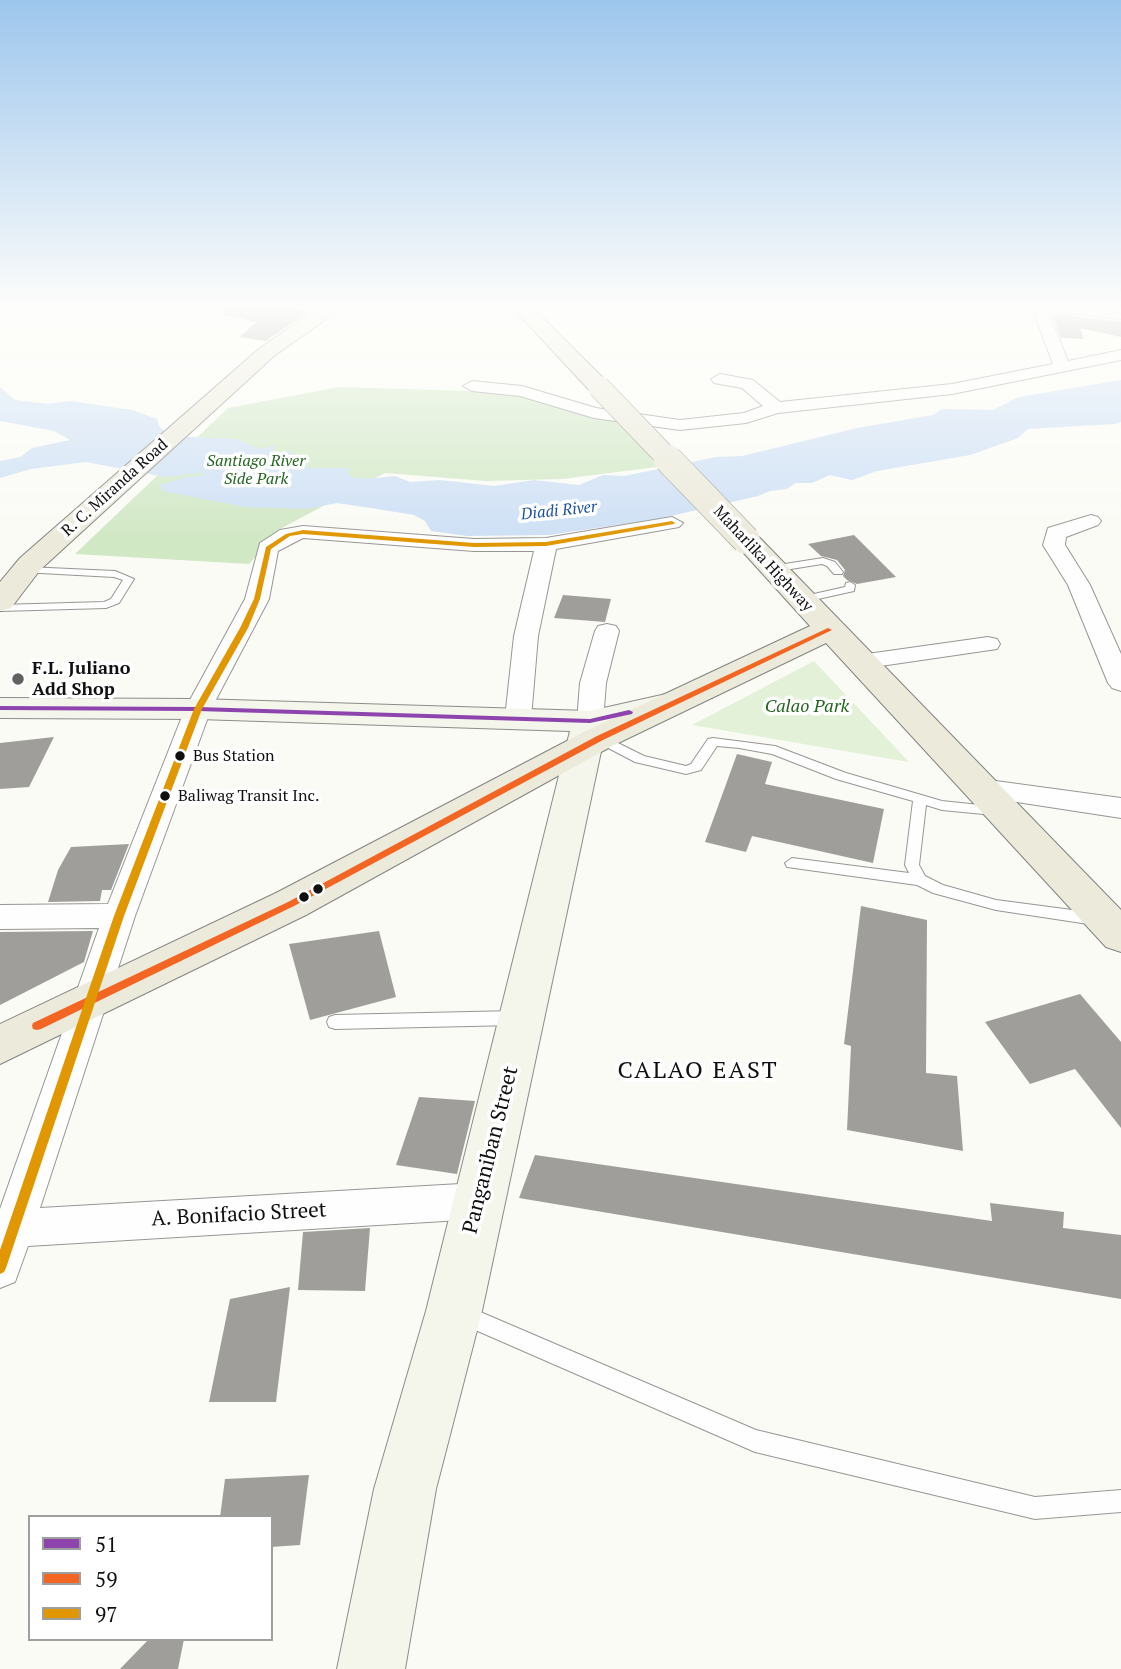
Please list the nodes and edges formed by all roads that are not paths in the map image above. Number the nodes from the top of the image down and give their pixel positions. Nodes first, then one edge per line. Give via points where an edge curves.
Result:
1 (233, 383) edge
2 (595, 383) edge
3 (741, 383) edge
4 (984, 383) edge
5 (472, 386) dead end
6 (776, 408) junction
7 (1091, 521) dead end
8 (671, 523) dead end
9 (546, 544) junction
10 (28, 567) junction
11 (772, 569) junction
12 (838, 572) dead end
13 (850, 585) dead end
14 (800, 600) junction
15 (0, 601) edge
16 (0, 608) edge
17 (828, 630) junction
18 (607, 631) dead end
19 (988, 644) dead end
20 (860, 662) junction
21 (1121, 682) edge
22 (0, 708) edge
23 (198, 709) junction
24 (517, 718) junction
25 (591, 736) junction
26 (920, 799) junction
27 (992, 799) junction
28 (1121, 808) edge
29 (792, 863) dead end
30 (920, 880) junction
31 (119, 916) junction
32 (0, 917) edge
33 (1113, 928) edge
34 (93, 997) junction
35 (524, 1018) junction
36 (335, 1022) dead end
37 (0, 1045) edge
38 (478, 1201) junction
39 (8, 1228) edge
40 (0, 1268) edge
41 (454, 1311) junction
42 (1121, 1501) edge
43 (371, 1669) edge

1 - 10 main road, R. C. Miranda Road
2 - 11 main road, Maharlika Highway, bridge
3 - 6 street
4 - 6 street
5 - 6 street via 522,391 594,413 664,424 746,418
7 - 21 street via 1056,533 1054,545 1079,585
8 - 9 street
9 - 23 street via 288,535 268,548 257,599
9 - 24 street via 526,636
10 - 15 main road, R. C. Miranda Road
10 - 16 lane via 129,579 115,601 106,605
11 - 12 lane via 823,561
11 - 14 main road, Maharlika Highway
13 - 14 lane via 850,589
14 - 17 main road, Maharlika Highway
17 - 20 main road, Maharlika Highway
17 - 25 main road via 676,702
18 - 25 street, Panganiban Street via 593,683
19 - 20 street
20 - 27 main road, Maharlika Highway
22 - 23 street
23 - 24 street
23 - 31 street
24 - 25 street
25 - 26 lane via 640,759 686,770 696,767 713,742 763,748
25 - 34 main road via 291,904
25 - 35 street, Panganiban Street
26 - 27 lane via 942,805
26 - 30 lane via 912,865
27 - 28 street
27 - 33 main road, Maharlika Highway
29 - 30 lane
30 - 33 lane via 996,905
31 - 32 street
31 - 34 street
34 - 37 main road
34 - 39 street
35 - 36 lane
35 - 38 street, Panganiban Street
38 - 39 street, A. Bonifacio Street
38 - 41 street, Panganiban Street
39 - 40 street
41 - 42 lane via 755,1441 1035,1508
41 - 43 street, Panganiban Street via 405,1489

